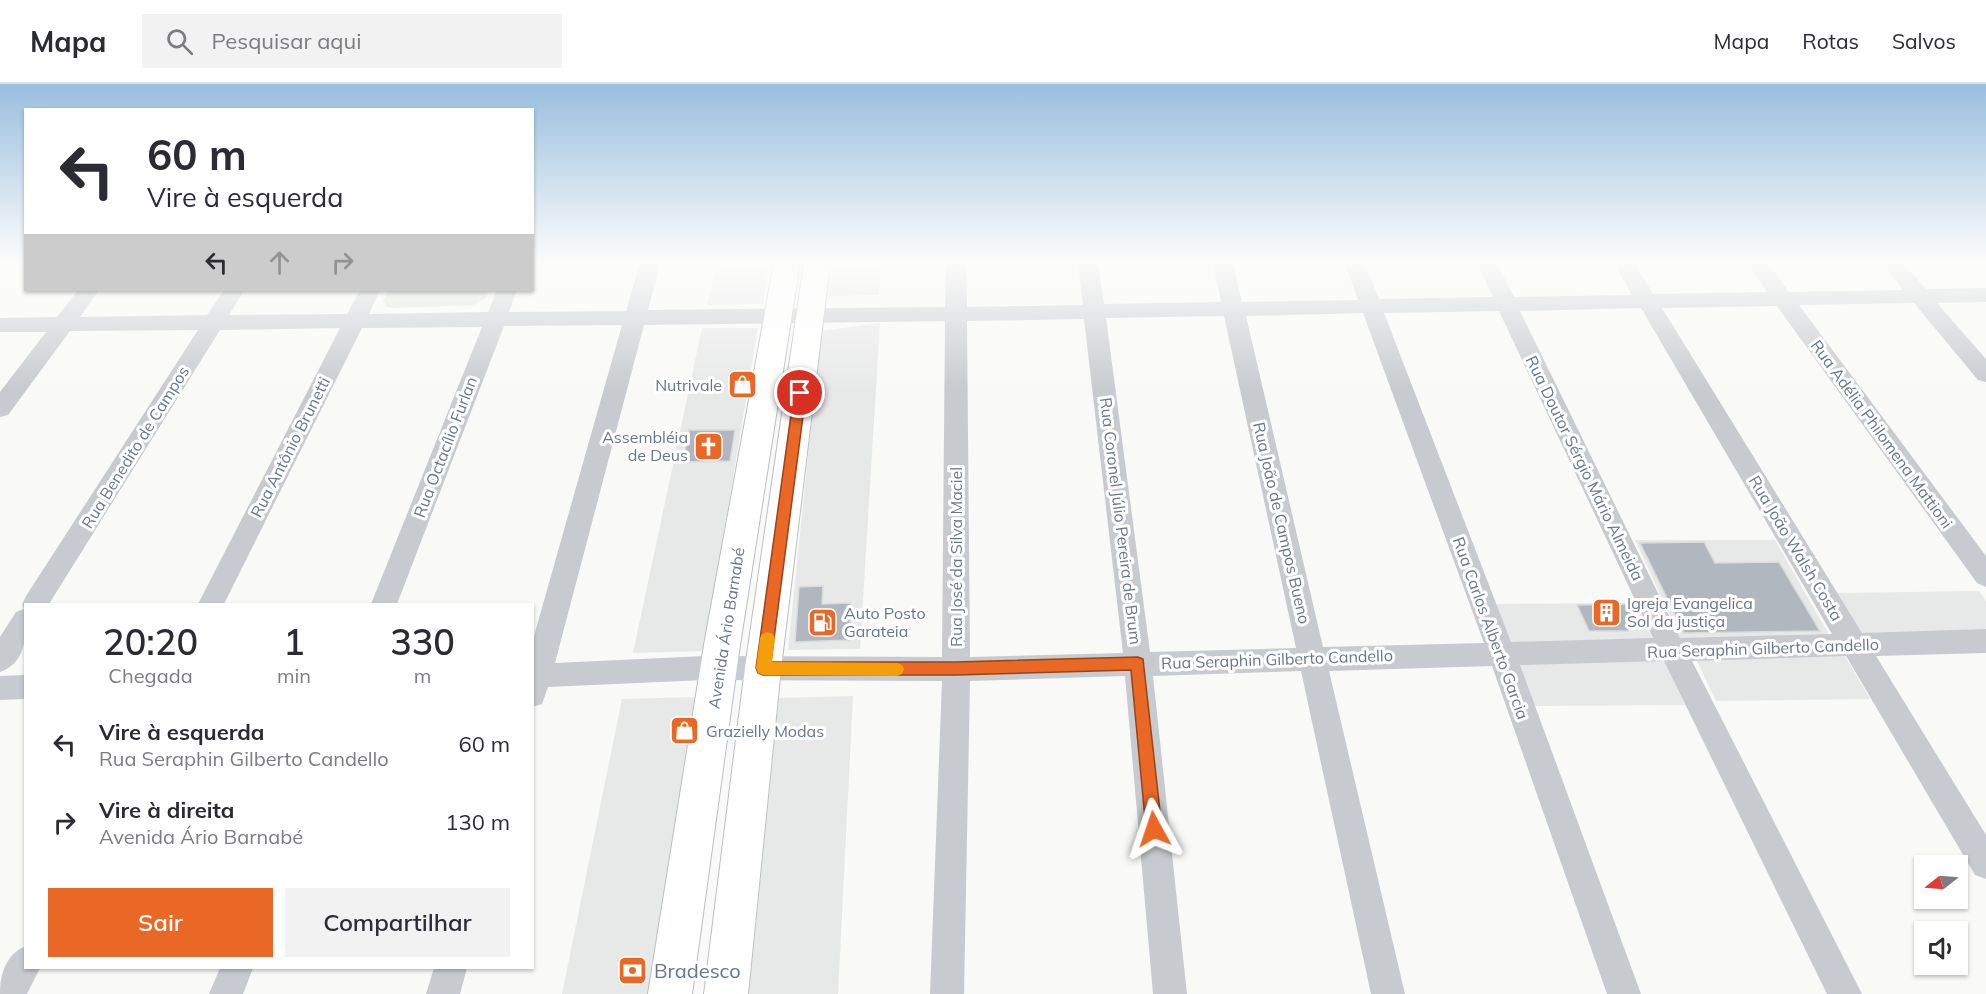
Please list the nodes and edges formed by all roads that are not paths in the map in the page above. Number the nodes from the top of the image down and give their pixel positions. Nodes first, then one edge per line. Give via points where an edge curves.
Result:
1 (77, 305) edge
2 (224, 305) edge
3 (362, 305) edge
4 (501, 305) edge
5 (639, 305) edge
6 (794, 305) edge
7 (799, 305) edge
8 (956, 305) edge
9 (1094, 305) edge
10 (1233, 305) edge
11 (1407, 305) edge
12 (1507, 305) edge
13 (1650, 305) edge
14 (1788, 305) edge
15 (1929, 305) edge
16 (1371, 306) junction
17 (1234, 309) junction
18 (1095, 312) junction
19 (956, 314) junction
20 (795, 315) junction
21 (636, 318) junction
22 (495, 320) junction
23 (353, 322) junction
24 (62, 324) junction
25 (213, 324) junction
26 (0, 325) edge
27 (1986, 374) edge
28 (0, 409) edge
29 (1986, 576) edge
30 (36, 603) edge
31 (212, 603) edge
32 (384, 603) edge
33 (24, 623) edge
34 (1986, 641) edge
35 (1856, 645) junction
36 (1673, 651) junction
37 (1502, 654) junction
38 (1313, 658) junction
39 (0, 660) edge
40 (1138, 663) junction
41 (763, 668) junction
42 (718, 669) junction
43 (956, 669) junction
44 (534, 682) edge
45 (24, 687) edge
46 (0, 688) edge
47 (1986, 864) edge
48 (24, 966) edge
49 (237, 969) edge
50 (451, 969) edge
51 (9, 994) edge
52 (226, 994) edge
53 (443, 994) edge
54 (670, 994) edge
55 (726, 994) edge
56 (947, 994) edge
57 (1170, 994) edge
58 (1388, 994) edge
59 (1624, 994) edge
60 (1845, 994) edge

1 - 24 street
2 - 25 street, Rua Benedito de Campos
3 - 23 street, Rua Antônio Brunetti
4 - 22 street, Rua Octacílio Furlan
5 - 21 street
6 - 20 main road, Avenida Ário Barnabé
7 - 20 main road, Avenida Ário Barnabé
8 - 19 street, Rua José da Silva Maciel
9 - 18 street, Rua Coronel Júlio Pereira de Brum
10 - 17 street, Rua João de Campos Bueno
11 - 16 street
12 - 36 street, Rua Doutor Sérgio Mário Almeida
13 - 35 street, Rua João Walsh Costa
14 - 29 street, Rua Adélia Philomena Mattioni
15 - 27 street
16 - 17 street
16 - 37 street, Rua Carlos Alberto Garcia
17 - 18 street
17 - 38 street, Rua João de Campos Bueno
18 - 19 street
18 - 40 street, Rua Coronel Júlio Pereira de Brum
19 - 20 street
19 - 43 street, Rua José da Silva Maciel
20 - 21 street
20 - 41 main road, Avenida Ário Barnabé
20 - 42 main road, Avenida Ário Barnabé
21 - 22 street
21 - 44 street
22 - 23 street
22 - 32 street, Rua Octacílio Furlan
23 - 25 street
23 - 31 street, Rua Antônio Brunetti
24 - 25 street
24 - 26 street
24 - 28 street
25 - 30 street, Rua Benedito de Campos
33 - 39 street
34 - 35 street, Rua Seraphin Gilberto Candello
35 - 36 street, Rua Seraphin Gilberto Candello
35 - 47 street, Rua João Walsh Costa
36 - 37 street, Rua Seraphin Gilberto Candello
36 - 60 street, Rua Doutor Sérgio Mário Almeida
37 - 38 street, Rua Seraphin Gilberto Candello
37 - 59 street, Rua Carlos Alberto Garcia
38 - 40 street, Rua Seraphin Gilberto Candello
38 - 58 street, Rua João de Campos Bueno
40 - 43 street, Rua Seraphin Gilberto Candello
40 - 57 street, Rua Coronel Júlio Pereira de Brum
41 - 42 street, Rua Seraphin Gilberto Candello
41 - 43 street, Rua Seraphin Gilberto Candello
41 - 55 main road, Avenida Ário Barnabé
42 - 44 street, Rua Seraphin Gilberto Candello
42 - 54 main road, Avenida Ário Barnabé
43 - 56 street, Rua José da Silva Maciel
45 - 46 street
48 - 51 street
49 - 52 street
50 - 53 street

